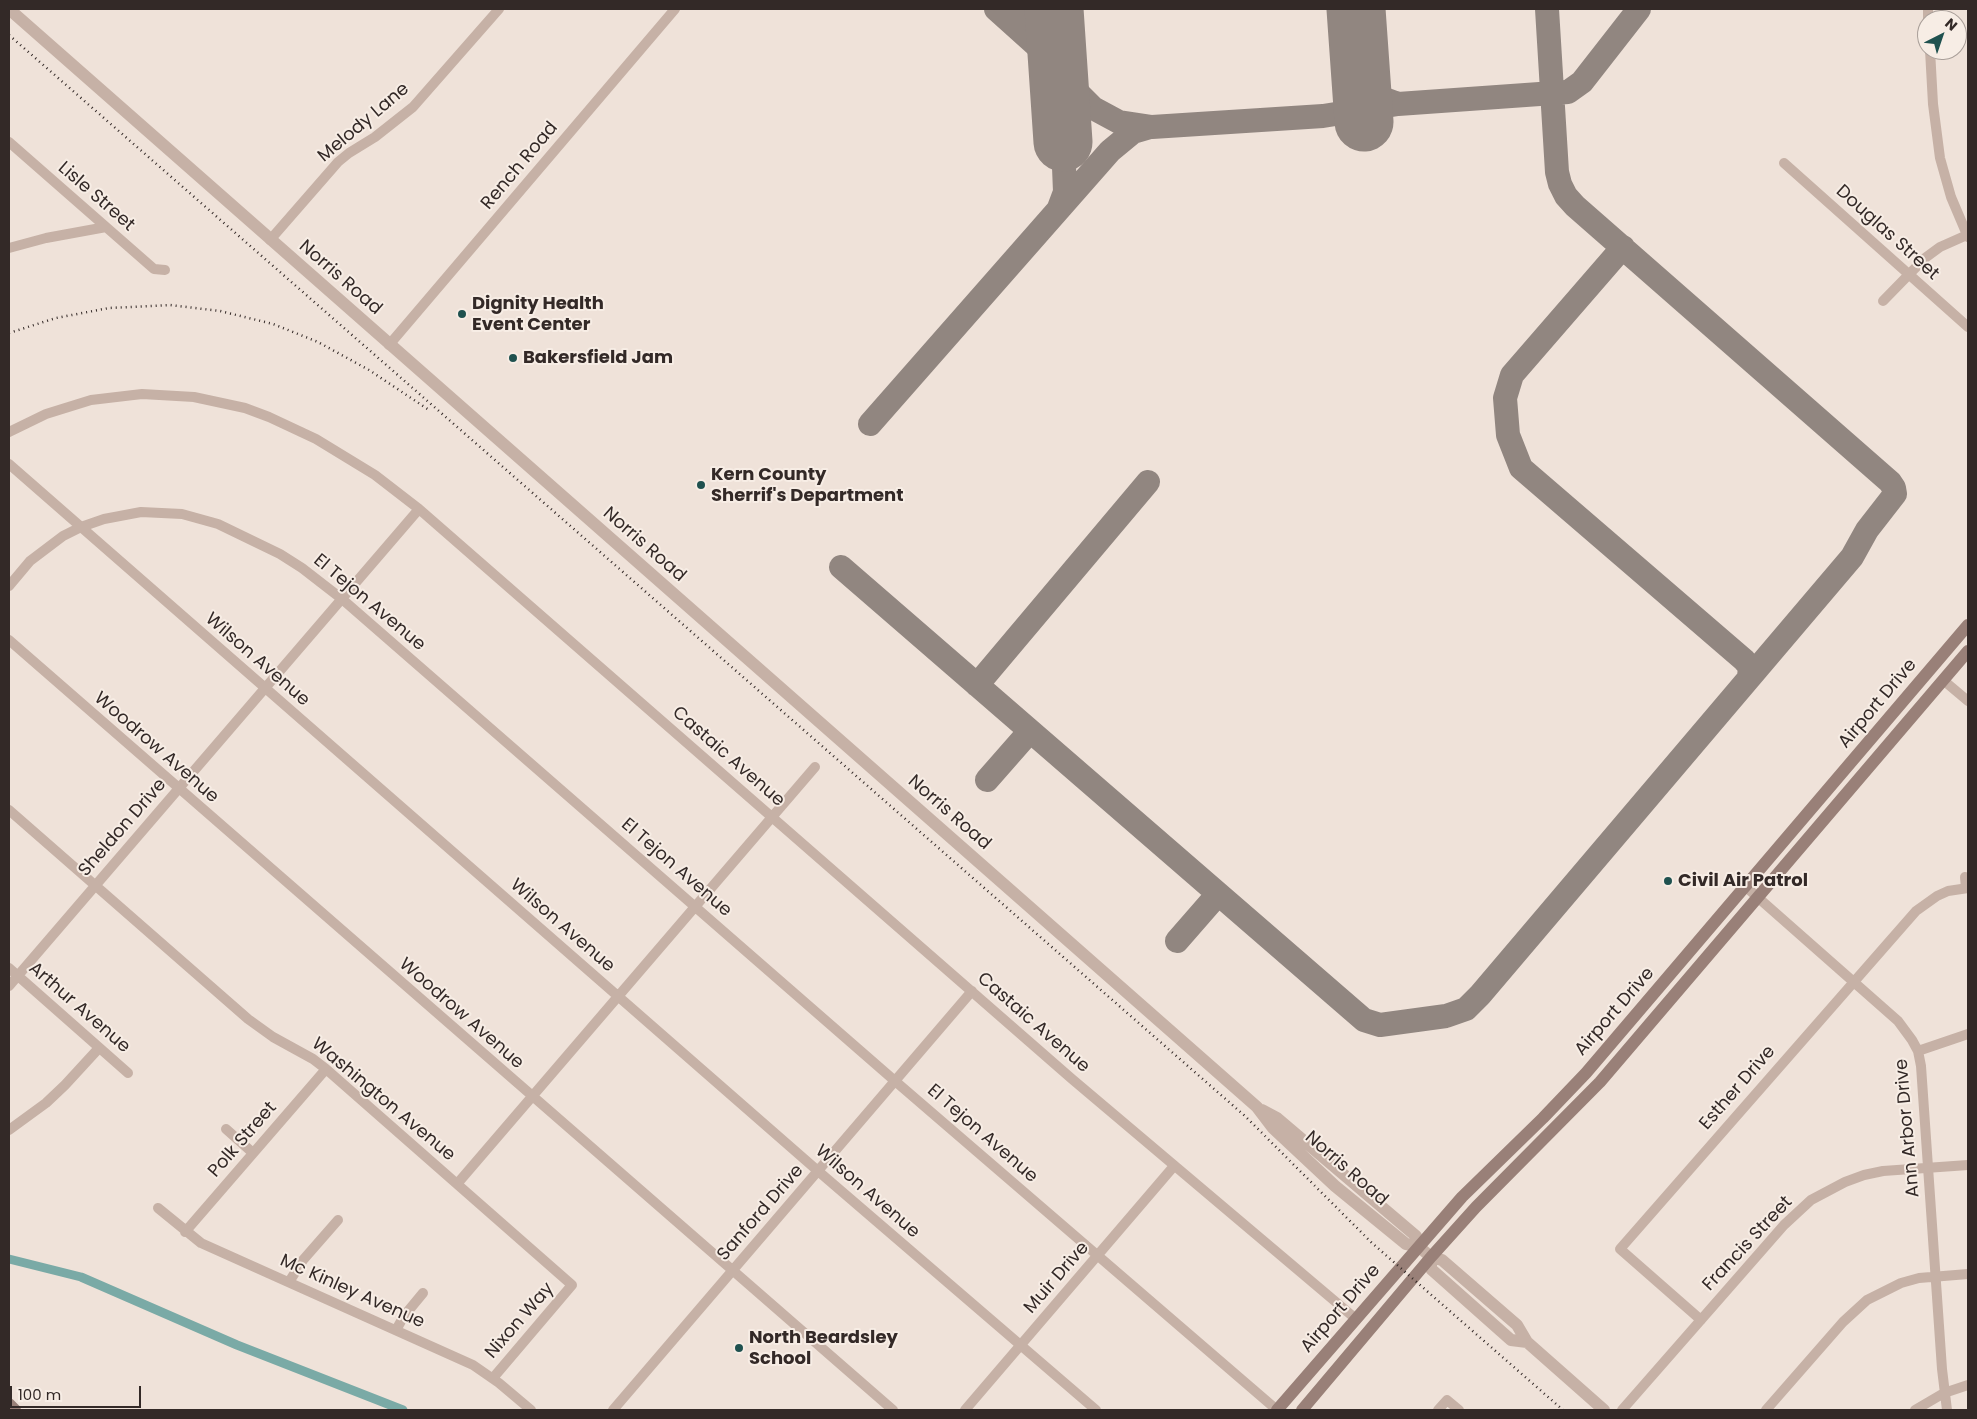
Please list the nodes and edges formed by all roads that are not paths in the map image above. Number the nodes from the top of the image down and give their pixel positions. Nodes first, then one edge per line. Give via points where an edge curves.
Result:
1 (9, 9) edge
2 (499, 9) edge
3 (675, 9) edge
4 (1931, 60) edge
5 (9, 142) edge
6 (1784, 163) dead end
7 (106, 227) junction
8 (1968, 236) edge
9 (270, 240) junction
10 (9, 248) edge
11 (165, 270) dead end
12 (1909, 274) junction
13 (1883, 301) dead end
14 (1968, 327) edge
15 (389, 345) junction
16 (9, 432) edge
17 (9, 464) edge
18 (419, 509) junction
19 (81, 527) junction
20 (9, 586) edge
21 (342, 598) junction
22 (1968, 626) edge
23 (1968, 638) edge
24 (9, 640) edge
25 (1968, 651) edge
26 (1943, 680) junction
27 (264, 688) junction
28 (1968, 701) edge
29 (815, 767) dead end
30 (178, 789) junction
31 (9, 810) edge
32 (772, 816) junction
33 (1965, 876) dead end
34 (96, 886) junction
35 (1746, 887) junction
36 (1967, 888) edge
37 (1758, 897) junction
38 (695, 906) junction
39 (9, 968) edge
40 (18, 976) junction
41 (1853, 981) junction
42 (9, 986) edge
43 (972, 992) junction
44 (618, 996) junction
45 (1968, 1034) edge
46 (99, 1048) junction
47 (1918, 1051) junction
48 (326, 1069) junction
49 (128, 1073) dead end
50 (895, 1081) junction
51 (532, 1097) junction
52 (226, 1129) dead end
53 (9, 1130) edge
54 (253, 1153) junction
55 (1174, 1166) junction
56 (1968, 1166) edge
57 (1928, 1168) junction
58 (818, 1171) junction
59 (457, 1184) junction
60 (158, 1208) dead end
61 (338, 1220) dead end
62 (185, 1232) junction
63 (1418, 1246) junction
64 (1098, 1255) junction
65 (1431, 1257) junction
66 (732, 1271) junction
67 (1968, 1274) edge
68 (1936, 1276) junction
69 (289, 1282) junction
70 (572, 1285) joint
71 (423, 1293) dead end
72 (1356, 1319) junction
73 (1701, 1320) junction
74 (396, 1330) junction
75 (1020, 1346) junction
76 (492, 1378) junction
77 (1968, 1385) edge
78 (1944, 1393) junction
79 (9, 1404) edge
80 (15, 1410) edge
81 (531, 1410) edge
82 (613, 1410) edge
83 (893, 1410) edge
84 (965, 1410) edge
85 (1096, 1410) edge
86 (1277, 1410) edge
87 (1302, 1410) edge
88 (1438, 1410) edge
89 (1459, 1410) edge
90 (1604, 1410) edge
91 (1622, 1410) edge
92 (1766, 1410) edge
93 (1915, 1410) edge
94 (1947, 1410) edge

1 - 9 street, Norris Road
2 - 9 street, Melody Lane via 413,108 338,162
3 - 15 street, Rench Road
4 - 8 street via 1940,158 1951,197
5 - 7 street, Lisle Street
6 - 12 street, Douglas Street
7 - 10 street
7 - 11 street, Lisle Street via 154,269
8 - 12 street via 1933,252
9 - 15 street, Norris Road
12 - 13 street
12 - 14 street, Douglas Street
15 - 63 street, Norris Road via 1257,1107 1276,1118 1416,1236
16 - 18 street, Castaic Avenue via 46,414 117,396 168,394 220,401 316,439 375,475
17 - 19 street, Wilson Avenue
18 - 21 street, Sheldon Drive
18 - 32 street, Castaic Avenue
19 - 20 street, El Tejon Avenue via 47,547
19 - 21 street, El Tejon Avenue via 141,512 200,518 280,554
19 - 27 street, Wilson Avenue
21 - 27 street, Sheldon Drive
21 - 38 street, El Tejon Avenue
22 - 35 main road, Airport Drive
23 - 26 main road via 1942,669
24 - 30 street, Woodrow Avenue
25 - 26 main road, Airport Drive
26 - 28 street
26 - 37 main road, Airport Drive
27 - 30 street, Sheldon Drive
27 - 44 street, Wilson Avenue
29 - 32 street
30 - 34 street, Sheldon Drive
30 - 51 street, Woodrow Avenue
31 - 34 street, Washington Avenue
32 - 38 street
32 - 43 street, Castaic Avenue
33 - 36 street, Esther Drive
34 - 40 street, Sheldon Drive
34 - 48 street, Washington Avenue via 252,1023
35 - 37 street, Ann Arbor Drive
35 - 63 main road, Airport Drive via 1580,1080 1462,1197
36 - 41 street, Esther Drive via 1937,896 1916,911
37 - 41 street, Ann Arbor Drive
37 - 65 main road, Airport Drive via 1600,1082
38 - 44 street
38 - 50 street, El Tejon Avenue
39 - 40 street, Arthur Avenue
40 - 42 street, Sheldon Drive
40 - 46 street, Arthur Avenue
41 - 47 street, Ann Arbor Drive via 1898,1021
41 - 73 street, Esther Drive via 1620,1249
43 - 50 street, Sanford Drive
43 - 55 street, Castaic Avenue
44 - 51 street
44 - 58 street, Wilson Avenue
45 - 47 street
46 - 49 street, Arthur Avenue
46 - 53 street via 46,1103
47 - 57 street, Ann Arbor Drive
48 - 54 street, Polk Street
48 - 59 street, Washington Avenue
50 - 58 street, Sanford Drive
50 - 64 street, El Tejon Avenue
51 - 59 street
51 - 66 street, Woodrow Avenue
52 - 54 street
54 - 62 street, Polk Street
55 - 64 street, Muir Drive
55 - 72 street, Castaic Avenue
56 - 57 street, Francis Street
57 - 68 street, Ann Arbor Drive
57 - 73 street, Francis Street via 1864,1175 1811,1200 1784,1225
58 - 66 street, Sanford Drive
58 - 75 street, Wilson Avenue
59 - 70 street, Washington Avenue
60 - 62 street, Mc Kinley Avenue
61 - 69 street via 303,1260
62 - 69 street, Mc Kinley Avenue
63 - 65 street, Norris Road
63 - 72 main road, Airport Drive
64 - 75 street, Muir Drive
64 - 86 street, El Tejon Avenue
65 - 87 main road, Airport Drive
65 - 90 street, Norris Road via 1442,1260 1516,1325 1527,1342
66 - 82 street, Sanford Drive
66 - 83 street, Woodrow Avenue
67 - 68 street
68 - 78 street, Ann Arbor Drive
68 - 92 street via 1901,1283 1868,1300 1843,1322
69 - 74 street, Mc Kinley Avenue
70 - 76 street, Nixon Way
71 - 74 street
72 - 86 main road, Airport Drive
73 - 91 street, Francis Street
74 - 76 street, Mc Kinley Avenue via 454,1356
75 - 84 street, Muir Drive
75 - 85 street, Wilson Avenue
76 - 81 street, Mc Kinley Avenue
77 - 78 street
78 - 93 street
78 - 94 street, Ann Arbor Drive
79 - 80 main road
88 - 89 street via 1447,1400

